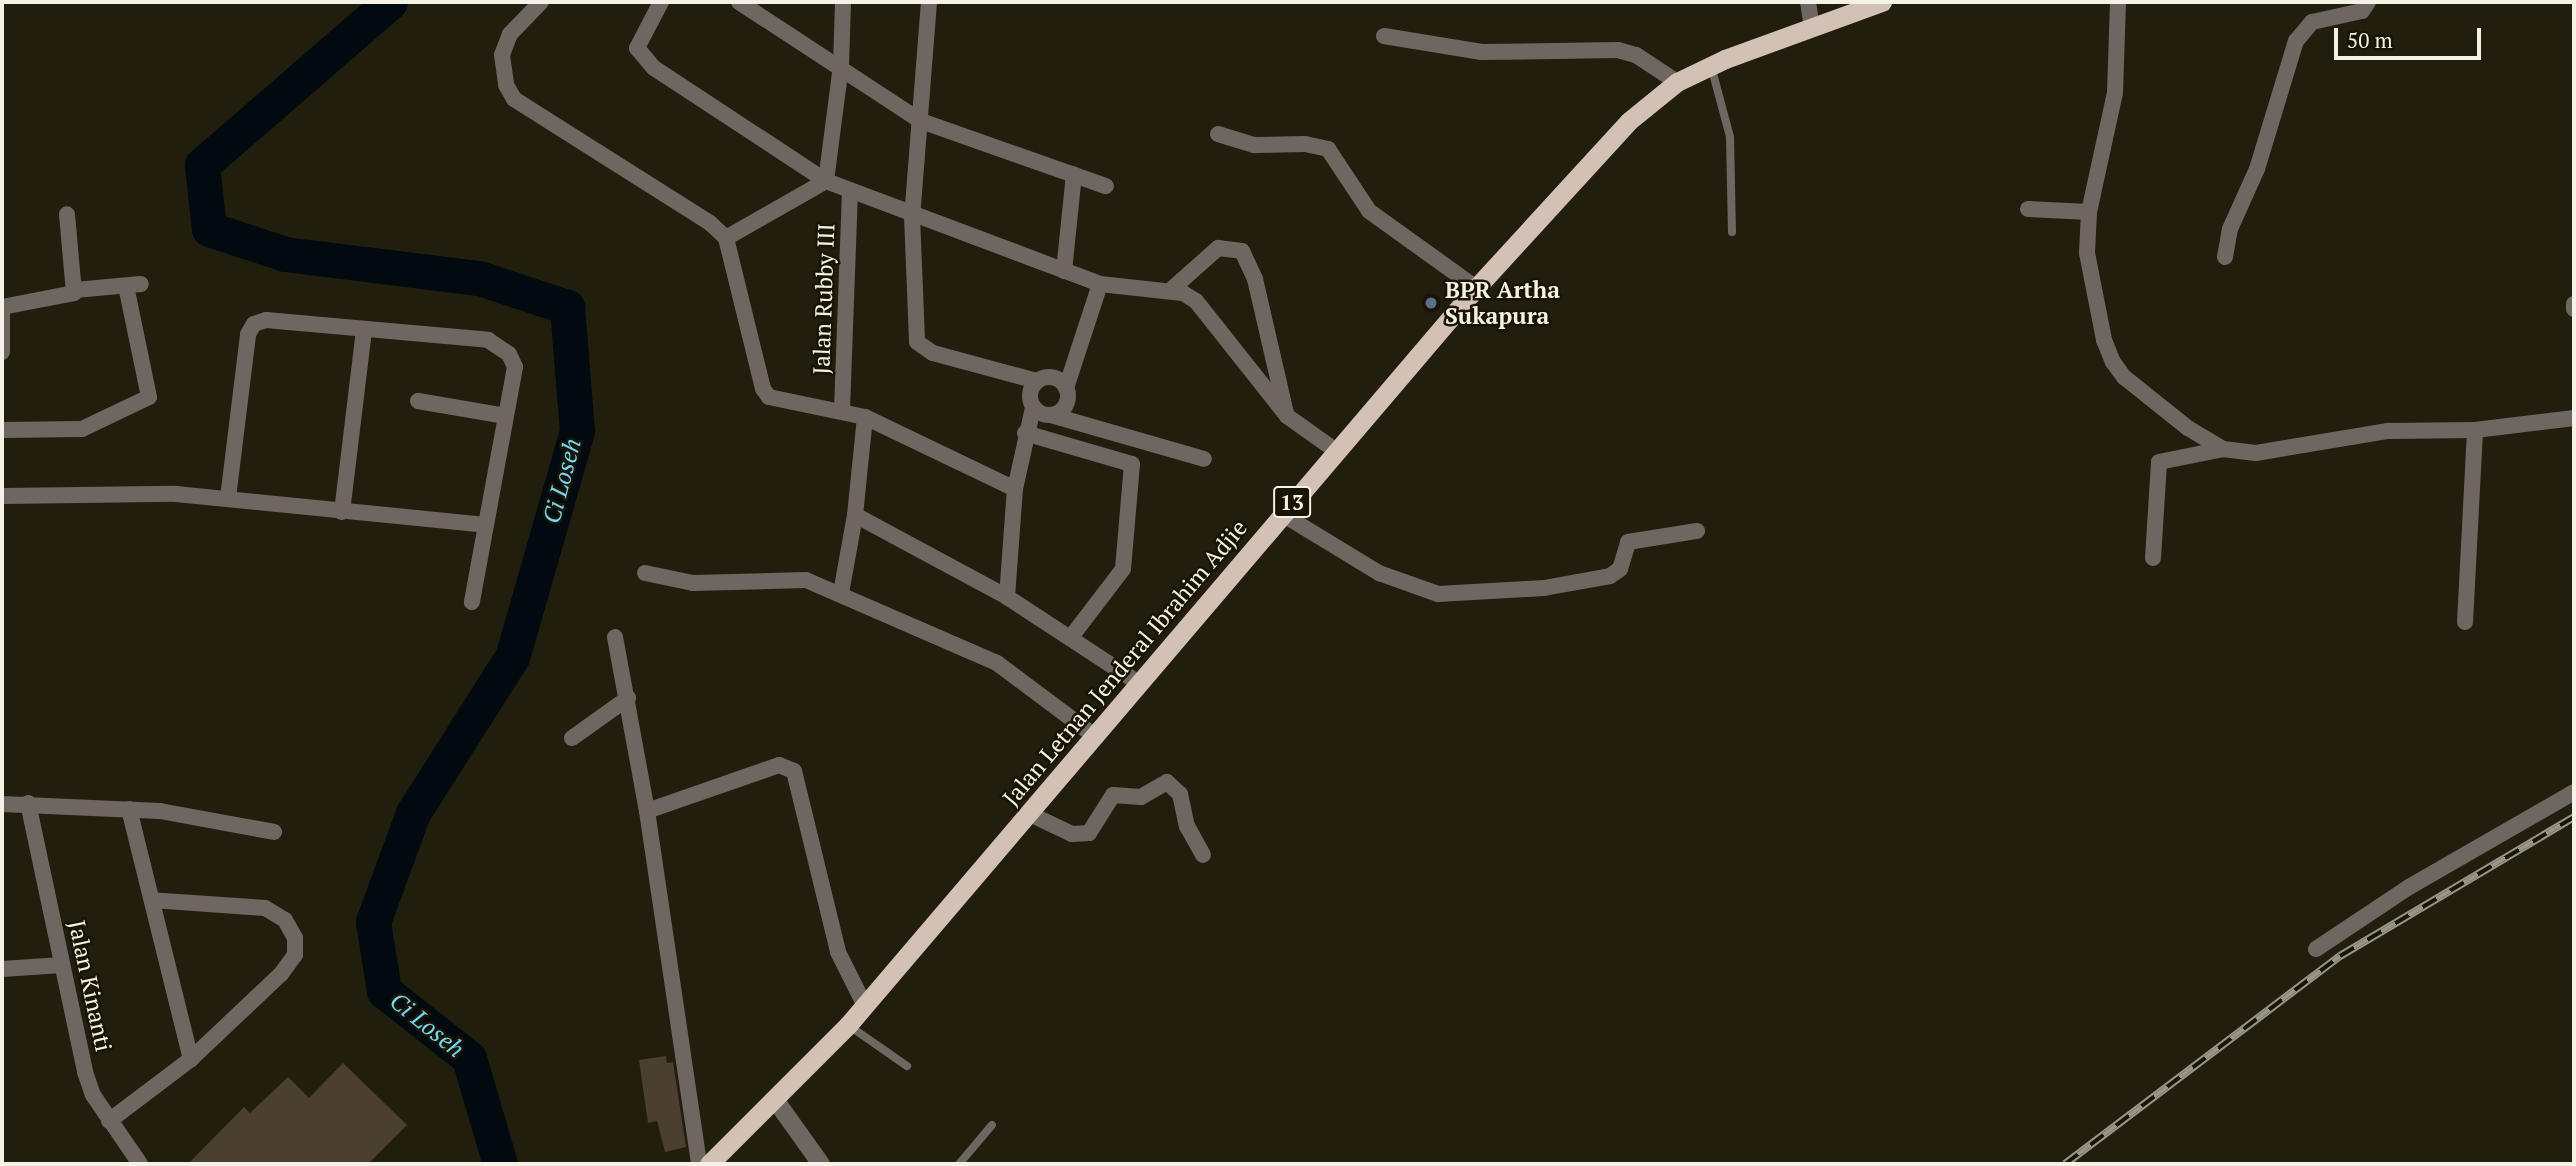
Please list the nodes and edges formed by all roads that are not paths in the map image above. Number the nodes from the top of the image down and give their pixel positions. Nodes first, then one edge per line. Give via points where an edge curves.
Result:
1 (541, 2) edge
2 (661, 2) edge
3 (739, 2) edge
4 (843, 2) edge
5 (929, 2) edge
6 (1808, 2) edge
7 (1882, 2) edge
8 (2118, 2) edge
9 (2368, 2) edge
10 (1812, 27) junction
11 (1384, 36) dead end
12 (841, 66) junction
13 (1711, 66) junction
14 (1676, 82) junction
15 (920, 121) junction
16 (1218, 134) dead end
17 (1074, 175) junction
18 (826, 181) junction
19 (1106, 186) dead end
20 (850, 191) junction
21 (2028, 209) dead end
22 (2090, 212) junction
23 (67, 214) dead end
24 (912, 216) junction
25 (1732, 232) dead end
26 (726, 238) junction
27 (2225, 257) dead end
28 (1064, 271) junction
29 (1100, 284) junction
30 (1476, 288) junction
31 (1172, 289) junction
32 (75, 290) junction
33 (2, 307) edge
34 (363, 328) junction
35 (2, 352) edge
36 (1037, 381) junction
37 (1066, 388) junction
38 (418, 401) dead end
39 (1033, 408) junction
40 (842, 409) junction
41 (1051, 415) junction
42 (506, 416) junction
43 (1287, 416) junction
44 (865, 417) junction
45 (2574, 418) edge
46 (2, 430) edge
47 (2475, 430) junction
48 (1025, 433) junction
49 (1134, 439) junction
50 (2223, 449) junction
51 (1336, 451) junction
52 (1204, 459) dead end
53 (1132, 464) junction
54 (1015, 489) junction
55 (2, 496) edge
56 (228, 498) junction
57 (342, 512) junction
58 (1282, 514) junction
59 (855, 515) junction
60 (485, 525) junction
61 (1697, 531) dead end
62 (2153, 558) dead end
63 (645, 573) dead end
64 (841, 593) junction
65 (1007, 597) junction
66 (472, 602) dead end
67 (2465, 622) dead end
68 (614, 637) dead end
69 (1072, 637) junction
70 (1140, 684) junction
71 (628, 698) junction
72 (1096, 737) junction
73 (572, 738) dead end
74 (2574, 792) edge
75 (28, 803) junction
76 (2, 804) edge
77 (129, 809) junction
78 (647, 811) junction
79 (1030, 814) junction
80 (274, 832) dead end
81 (1203, 855) dead end
82 (152, 900) junction
83 (2316, 949) dead end
84 (62, 965) junction
85 (2, 969) edge
86 (864, 1004) junction
87 (848, 1025) junction
88 (191, 1059) junction
89 (907, 1066) dead end
90 (776, 1101) junction
91 (109, 1121) junction
92 (992, 1125) dead end
93 (140, 1164) edge
94 (699, 1164) edge
95 (709, 1164) edge
96 (821, 1164) edge
97 (959, 1164) edge

1 - 26 street via 510,34 502,55 506,85 514,99 710,223
2 - 18 street via 638,38 640,55
3 - 12 street
4 - 12 street
5 - 15 street
6 - 10 street
7 - 10 highway, Jalan Letnan Jenderal Ibrahim Adjie / 13
8 - 22 street via 2115,93
9 - 27 street via 2362,11 2312,22 2296,41 2257,169 2230,229
10 - 13 highway, Jalan Letnan Jenderal Ibrahim Adjie / 13
11 - 14 street via 1482,52 1618,50 1636,55
12 - 15 street
12 - 18 street
13 - 14 highway, Jalan Letnan Jenderal Ibrahim Adjie / 13
13 - 25 lane via 1730,137
14 - 30 highway, Jalan Letnan Jenderal Ibrahim Adjie / 13 via 1620,130
15 - 17 street
15 - 24 street
16 - 30 street via 1254,145 1305,144 1328,149 1342,163 1369,211
17 - 19 street
17 - 28 street
18 - 20 street
18 - 26 street
20 - 24 street
20 - 40 street, Jalan Rubby III
21 - 22 street
22 - 50 street via 2088,253 2104,340 2113,362 2124,377 2188,428
23 - 32 street
24 - 28 street
24 - 36 street via 917,342 933,353
26 - 40 street via 763,389 778,400
28 - 29 street
29 - 31 street
29 - 37 street
30 - 51 highway, Jalan Letnan Jenderal Ibrahim Adjie / 13
31 - 43 street via 1196,301
31 - 43 street via 1218,248 1242,251 1255,279
32 - 33 street via 71,295
32 - 46 street via 134,285 149,397 82,429
33 - 35 street
34 - 42 street via 488,340 501,346 515,367
34 - 56 street via 266,320 254,324 248,334
34 - 57 street
36 - 37 street via 1050,377
36 - 39 street via 1030,394
37 - 41 street via 1065,406
38 - 42 street
39 - 41 street
39 - 48 street
40 - 44 street
41 - 49 street
42 - 60 street
43 - 51 street
44 - 54 street
44 - 59 street
45 - 47 street
47 - 50 street via 2388,430 2294,449 2240,454
47 - 67 street
48 - 53 street
48 - 54 street
49 - 52 street
49 - 53 street
50 - 62 street via 2159,462
51 - 58 highway, Jalan Letnan Jenderal Ibrahim Adjie / 13
53 - 69 street via 1123,569
54 - 65 street
55 - 56 street via 176,494
56 - 57 street
57 - 60 street
58 - 61 street via 1379,573 1438,594 1544,588 1610,576 1620,569 1628,542
58 - 70 highway, Jalan Letnan Jenderal Ibrahim Adjie / 13
59 - 64 street
59 - 65 street
60 - 66 street
63 - 64 street via 693,583 806,580
64 - 72 street via 997,663
65 - 69 street
68 - 71 street
69 - 70 street
70 - 72 highway, Jalan Letnan Jenderal Ibrahim Adjie / 13
71 - 73 street
71 - 78 street
72 - 79 highway, Jalan Letnan Jenderal Ibrahim Adjie / 13
74 - 83 street via 2414,884
75 - 76 street
75 - 77 street
75 - 84 street, Jalan Kinanti
77 - 80 street
77 - 82 street
78 - 86 street via 779,765 794,771 838,952
78 - 94 street
79 - 81 street via 1072,834 1089,833 1113,795 1141,797 1167,782 1180,794 1187,826
79 - 86 highway, Jalan Letnan Jenderal Ibrahim Adjie / 13
82 - 88 street
82 - 88 street via 265,908 285,920 295,938 295,955 281,974
84 - 85 street
84 - 91 street, Jalan Kinanti via 85,1072
86 - 87 highway, Jalan Letnan Jenderal Ibrahim Adjie / 13
87 - 89 lane
87 - 90 highway, Jalan Letnan Jenderal Ibrahim Adjie / 13
88 - 91 street
90 - 95 highway, 13
90 - 96 street
91 - 93 street, Jalan Kinanti
92 - 97 lane

